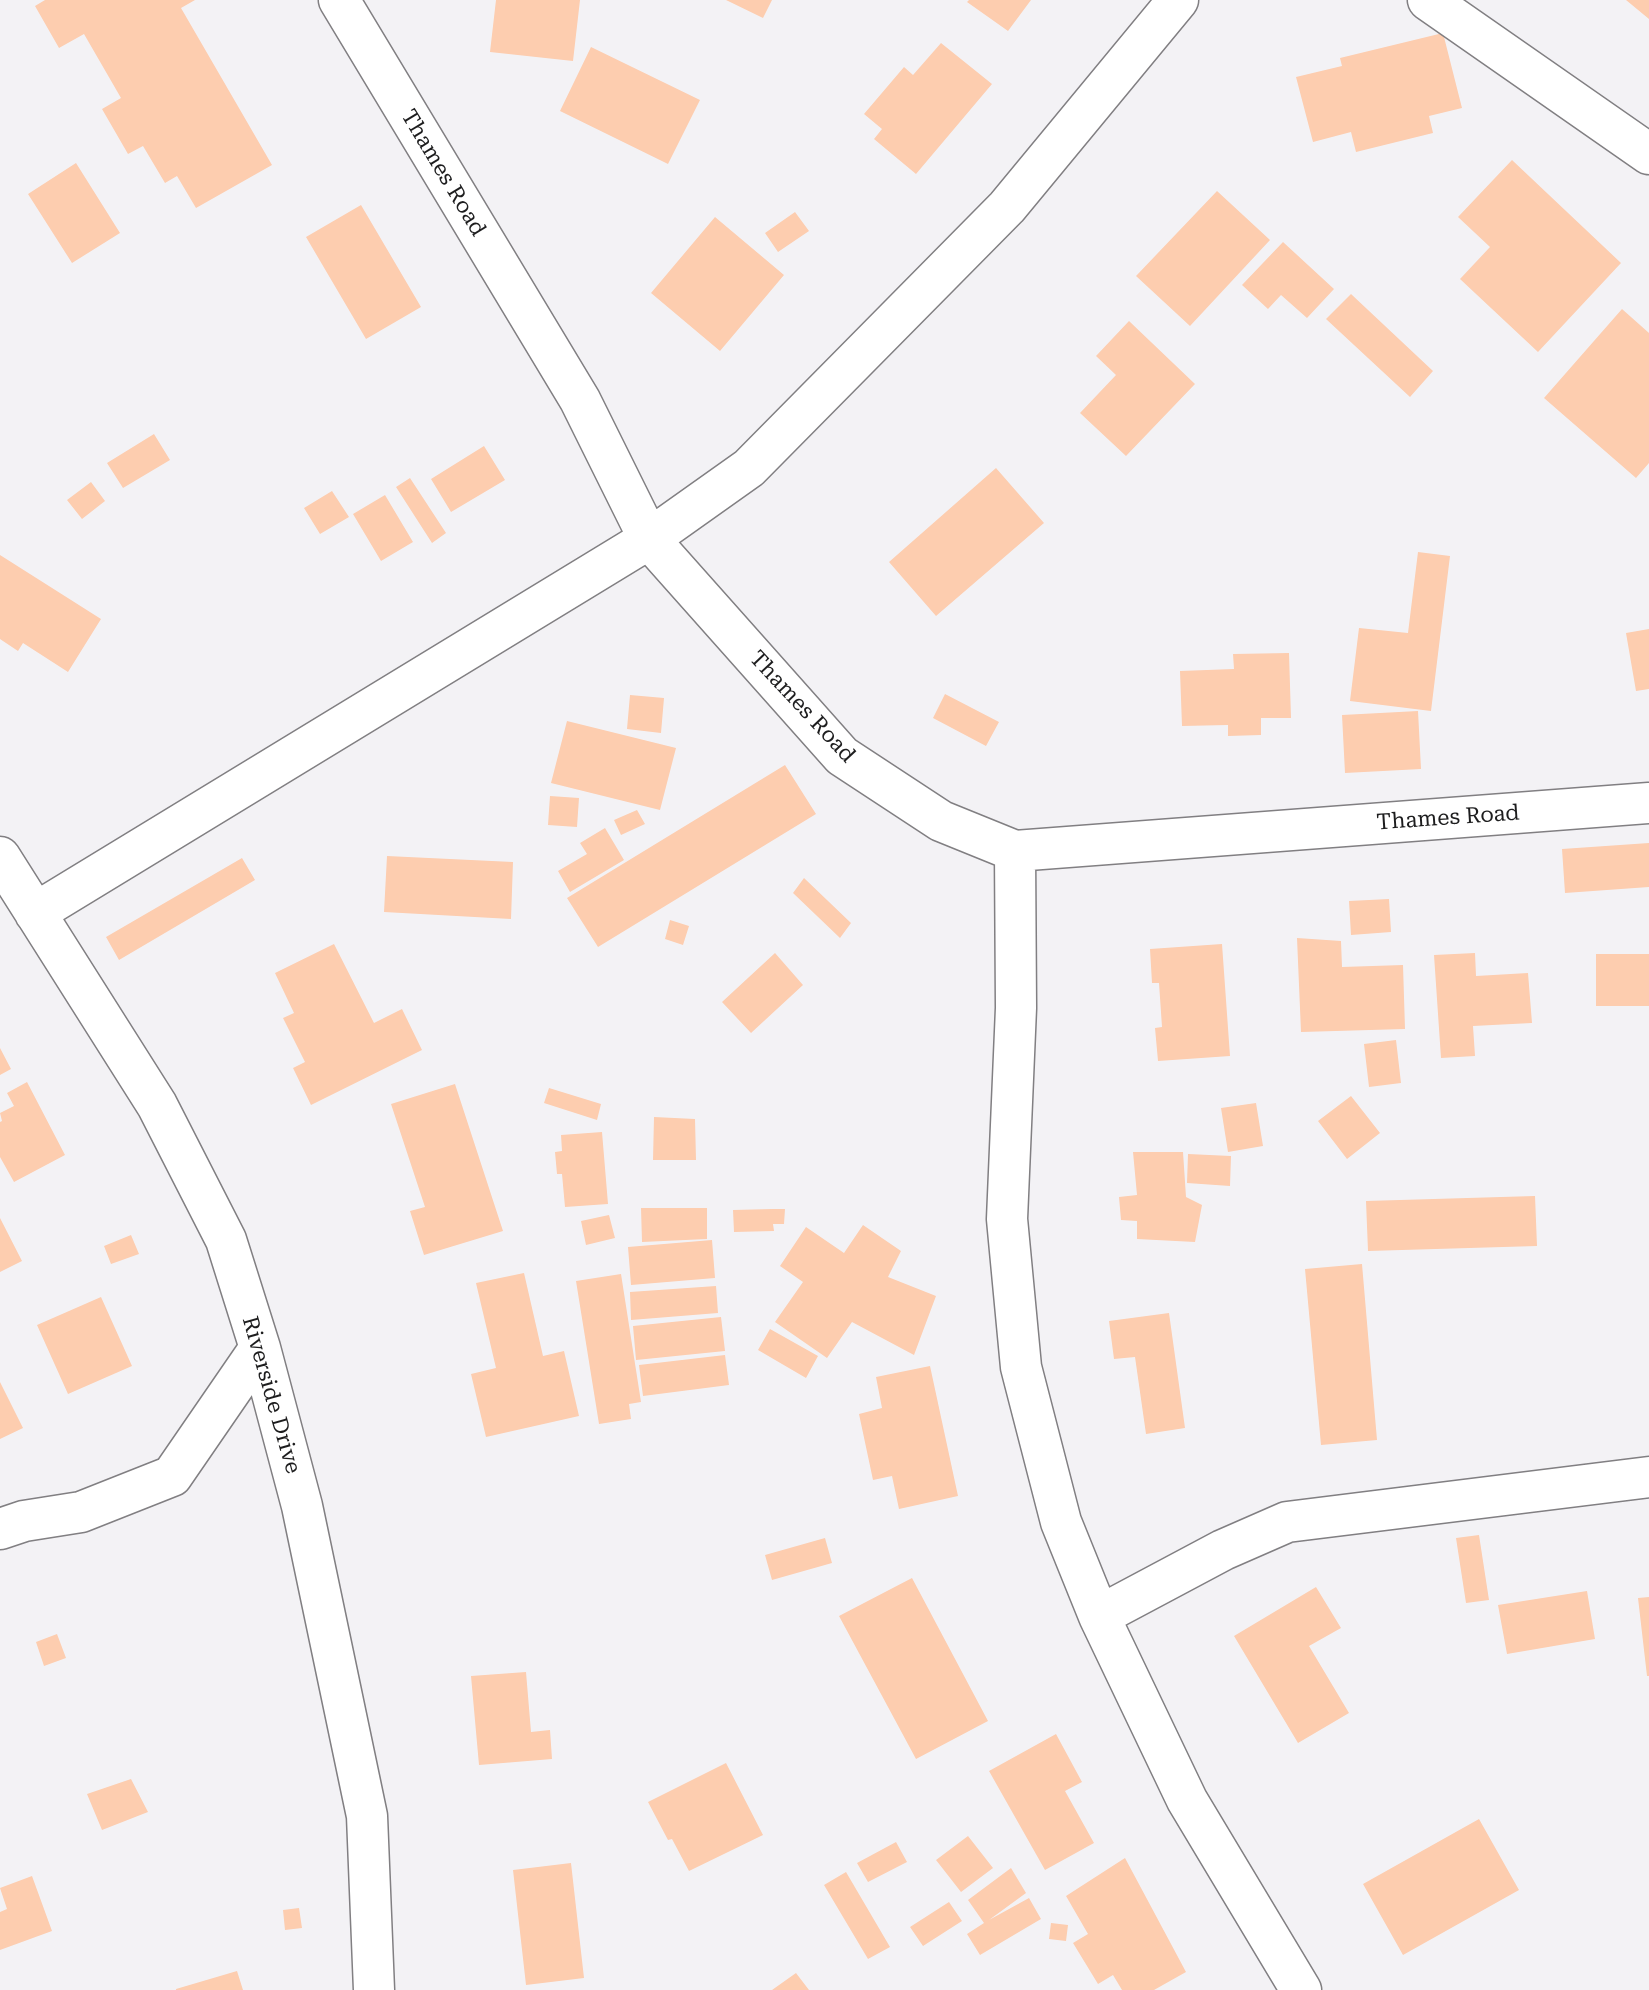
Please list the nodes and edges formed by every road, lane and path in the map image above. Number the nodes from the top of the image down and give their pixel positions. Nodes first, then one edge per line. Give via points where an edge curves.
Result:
1 (339, 0) edge
2 (1178, 0) edge
3 (1428, 0) edge
4 (1649, 154) edge
5 (649, 539) junction
6 (1649, 803) edge
7 (1015, 851) junction
8 (0, 857) edge
9 (35, 913) junction
10 (260, 1348) junction
11 (1649, 1477) edge
12 (0, 1529) edge
13 (1099, 1616) junction
14 (374, 1990) edge
15 (1301, 1990) edge

1 - 5 street, Thames Road via 580,400
2 - 5 street via 1007,207 749,468
3 - 4 street
5 - 7 street, Thames Road via 842,756 941,821
5 - 9 street
6 - 7 street, Thames Road
7 - 13 street via 1016,1008 1007,1219 1021,1367 1061,1522
8 - 9 street, Riverside Drive
9 - 10 street, Riverside Drive via 164,1118 226,1240
10 - 12 street via 172,1476 81,1512
10 - 14 street, Riverside Drive via 302,1506 367,1816
11 - 13 street via 1287,1522
13 - 15 street via 1187,1800

